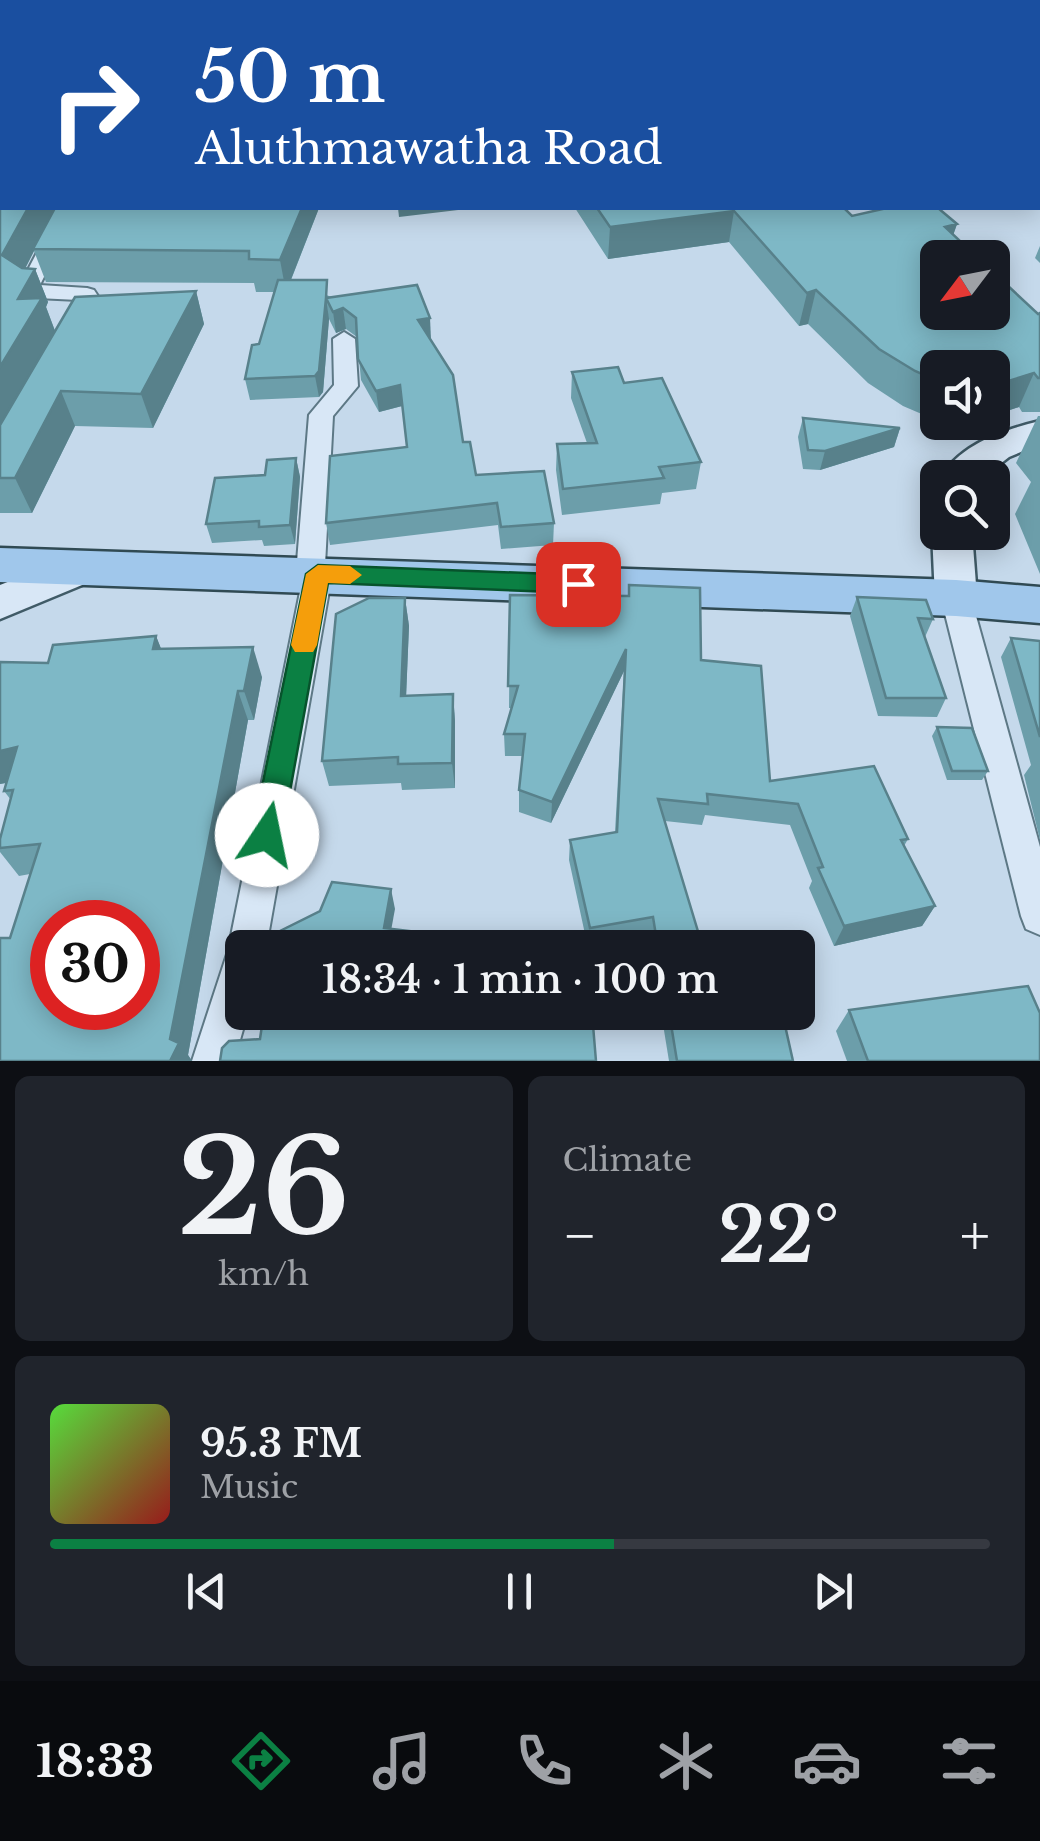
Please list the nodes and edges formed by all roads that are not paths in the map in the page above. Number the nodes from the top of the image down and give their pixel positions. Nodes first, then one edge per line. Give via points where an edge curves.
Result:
1 (68, 210) edge
2 (344, 339) dead end
3 (61, 348) edge
4 (1040, 432) edge
5 (975, 460) edge
6 (953, 550) edge
7 (0, 565) edge
8 (84, 567) junction
9 (314, 574) junction
10 (956, 598) junction
11 (0, 603) edge
12 (1040, 605) edge
13 (1040, 916) edge
14 (249, 930) edge
15 (225, 1021) edge
16 (213, 1061) edge

1 - 3 street via 28,287 87,294
2 - 9 street via 346,386 320,415
4 - 5 main road via 1004,442
6 - 10 main road
7 - 8 main road
8 - 9 main road
8 - 11 main road
9 - 10 main road
9 - 14 street
10 - 12 main road
10 - 13 street
15 - 16 street

